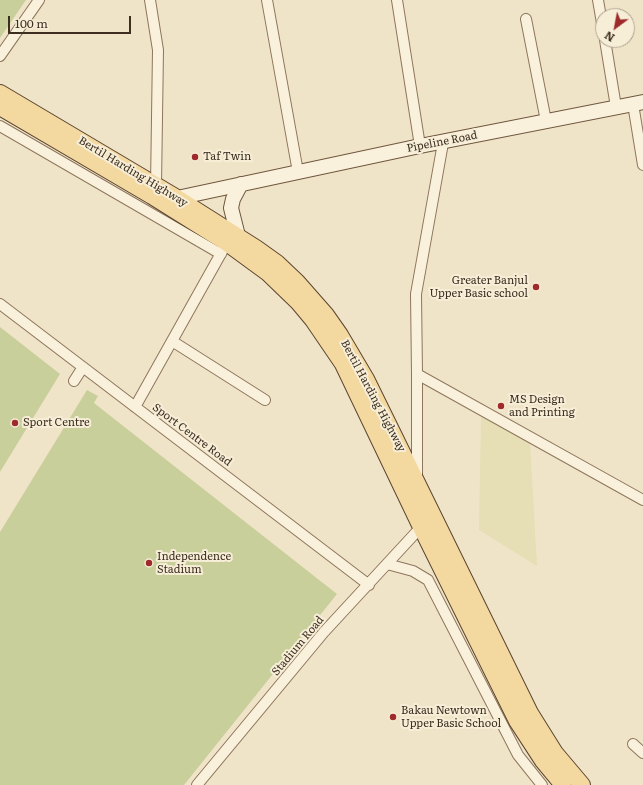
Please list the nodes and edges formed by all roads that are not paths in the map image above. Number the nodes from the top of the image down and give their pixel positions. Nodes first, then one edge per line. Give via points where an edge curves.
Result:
1 (39, 0) edge
2 (150, 0) edge
3 (267, 0) edge
4 (397, 0) edge
5 (526, 19) dead end
6 (606, 48) edge
7 (0, 56) edge
8 (0, 93) edge
9 (638, 103) edge
10 (0, 107) edge
11 (616, 107) junction
12 (546, 121) junction
13 (0, 126) edge
14 (443, 143) junction
15 (420, 146) junction
16 (643, 166) edge
17 (298, 172) junction
18 (241, 184) junction
19 (156, 185) junction
20 (177, 198) junction
21 (228, 245) junction
22 (0, 304) edge
23 (172, 341) junction
24 (83, 367) junction
25 (417, 374) junction
26 (74, 381) dead end
27 (264, 400) dead end
28 (135, 407) junction
29 (417, 481) junction
30 (643, 500) edge
31 (421, 527) junction
32 (387, 564) junction
33 (369, 585) junction
34 (633, 744) dead end
35 (643, 753) edge
36 (197, 785) edge
37 (542, 785) edge
38 (563, 785) edge
39 (582, 785) edge

1 - 7 street
2 - 19 street via 158,50
3 - 17 street
4 - 15 street
5 - 12 street
6 - 11 street
8 - 19 main road, Bertil Harding Highway
9 - 11 street, Pipeline Road
9 - 16 street
10 - 21 main road, Bertil Harding Highway via 152,196
11 - 12 street, Pipeline Road
12 - 14 street, Pipeline Road
13 - 21 street
14 - 15 street, Pipeline Road
14 - 25 street via 416,294
15 - 17 street, Pipeline Road
17 - 18 street, Pipeline Road
18 - 20 street, Pipeline Road
18 - 21 street via 231,208
19 - 20 main road, Bertil Harding Highway
20 - 21 main road, Bertil Harding Highway
21 - 23 street
21 - 29 main road, Bertil Harding Highway via 277,263 297,282 333,325 355,359
21 - 31 main road, Bertil Harding Highway via 268,273 298,302 326,337 354,384
22 - 24 street, Sport Centre Road
23 - 27 street
23 - 28 street
24 - 26 street
24 - 28 street, Sport Centre Road
25 - 29 street
25 - 30 street
28 - 33 street, Sport Centre Road
29 - 39 main road, Bertil Harding Highway via 530,713 555,753
31 - 32 street, Stadium Road
31 - 38 main road, Bertil Harding Highway via 516,721
32 - 33 street, Stadium Road
32 - 37 street via 413,571 428,580 518,755
33 - 36 street, Stadium Road via 324,632
34 - 35 street

